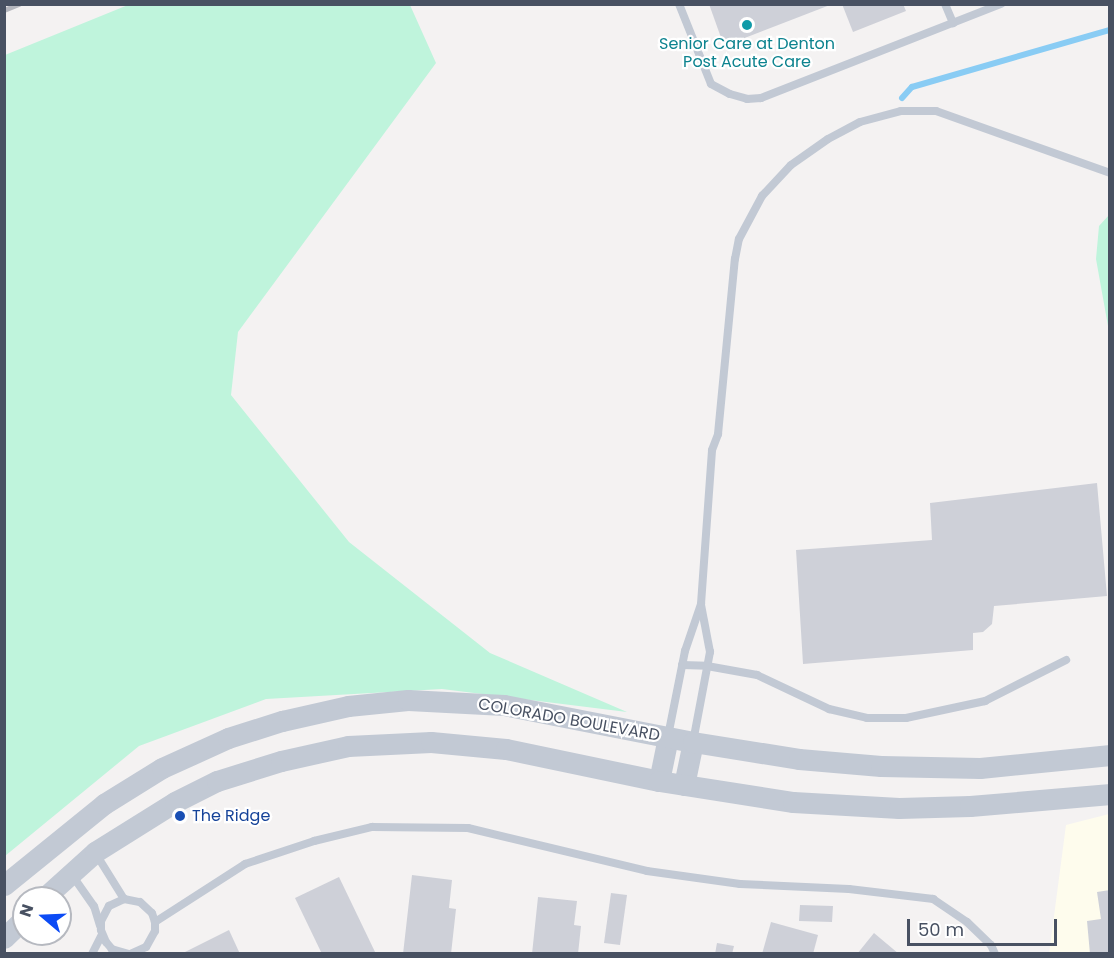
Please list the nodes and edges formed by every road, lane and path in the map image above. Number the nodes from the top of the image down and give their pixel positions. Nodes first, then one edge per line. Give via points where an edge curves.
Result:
1 (680, 4) edge
2 (945, 4) edge
3 (1001, 4) edge
4 (952, 23) junction
5 (1110, 173) edge
6 (701, 604) junction
7 (1066, 660) dead end
8 (682, 665) junction
9 (707, 666) junction
10 (668, 737) junction
11 (693, 742) junction
12 (1110, 755) edge
13 (659, 781) junction
14 (684, 784) junction
15 (1110, 794) edge
16 (77, 824) junction
17 (52, 844) junction
18 (95, 852) junction
19 (70, 872) junction
20 (4, 885) edge
21 (56, 886) edge
22 (124, 899) junction
23 (155, 921) junction
24 (101, 932) junction
25 (92, 954) edge
26 (130, 954) edge
27 (995, 954) edge

1 - 4 lane via 711,84 747,99 761,98
2 - 4 lane
3 - 4 lane
5 - 6 lane via 968,120 936,111 901,111 861,122 828,140 776,179 750,216 735,259 718,434 712,450
6 - 8 lane
6 - 9 lane via 710,652
7 - 9 lane via 985,700 906,718 867,718 829,709 757,675
8 - 9 lane
8 - 10 lane
9 - 11 lane
10 - 11 street, COLORADO BOULEVARD
10 - 13 street
10 - 16 street, COLORADO BOULEVARD via 504,705 408,700 348,706 228,738 162,768
11 - 12 street, COLORADO BOULEVARD via 799,759 881,766 980,768
11 - 14 street
13 - 14 street
13 - 18 street via 506,749 431,742 348,746 217,781
14 - 15 street via 793,802 898,807 970,807
16 - 17 street, COLORADO BOULEVARD
16 - 18 street
17 - 19 street
17 - 20 street, COLORADO BOULEVARD
18 - 19 street
18 - 22 lane
19 - 21 street
19 - 24 lane via 94,906
22 - 23 lane via 141,902
22 - 24 lane via 104,913
23 - 26 lane via 152,939
23 - 27 lane via 245,864 314,841 372,827 468,828 647,872 741,884 933,899 967,922
24 - 25 lane
24 - 26 lane via 112,948

